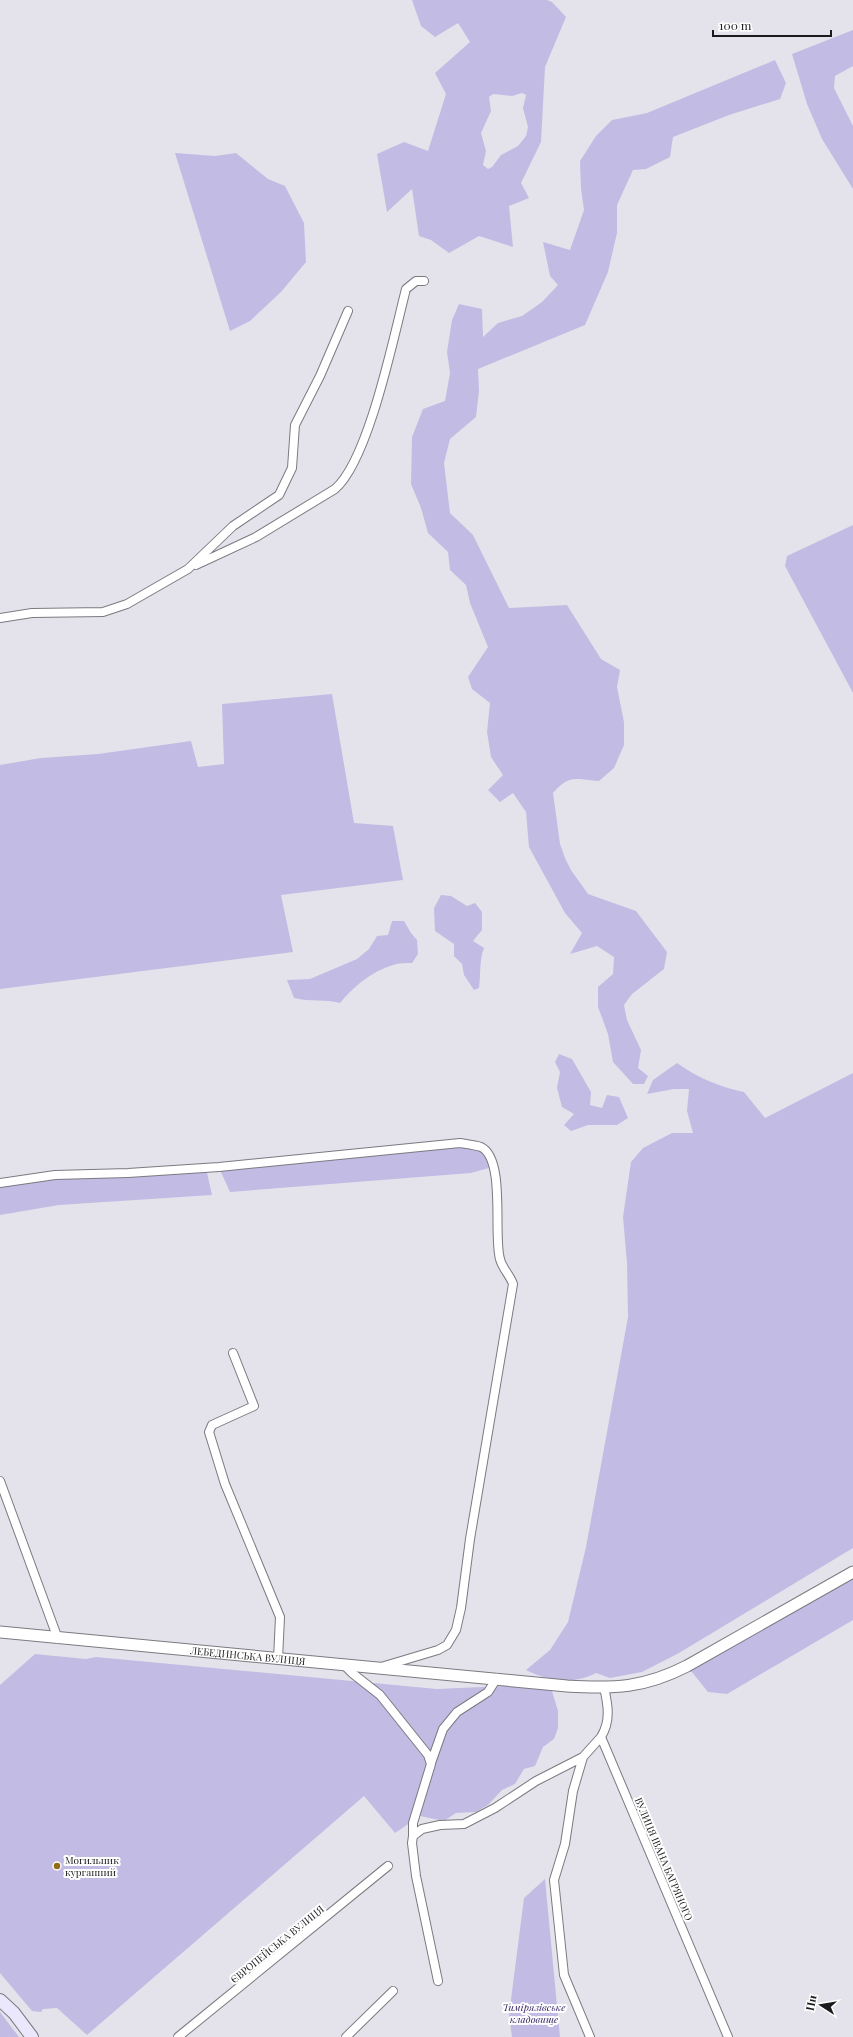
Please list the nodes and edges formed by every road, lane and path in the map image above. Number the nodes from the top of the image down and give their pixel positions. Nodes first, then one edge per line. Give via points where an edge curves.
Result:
1 (424, 281) dead end
2 (348, 311) dead end
3 (188, 569) junction
4 (0, 618) edge
5 (0, 1183) edge
6 (233, 1353) dead end
7 (0, 1481) edge
8 (853, 1572) edge
9 (0, 1632) edge
10 (58, 1639) junction
11 (278, 1659) junction
12 (343, 1664) junction
13 (378, 1667) junction
14 (497, 1678) junction
15 (604, 1687) junction
16 (601, 1737) junction
17 (582, 1757) junction
18 (431, 1764) junction
19 (413, 1836) junction
20 (388, 1866) dead end
21 (438, 1981) dead end
22 (393, 1991) dead end
23 (0, 2000) edge
24 (32, 2037) edge
25 (178, 2037) edge
26 (346, 2037) edge
27 (590, 2037) edge
28 (728, 2037) edge

1 - 3 street via 416,281 406,289 370,425 344,481 256,537
2 - 3 street via 320,376 295,424 292,468 280,495 233,526
3 - 4 street via 127,604 103,612 32,613
5 - 13 street via 55,1175 212,1167 460,1143 481,1147 490,1155 497,1198 500,1260 513,1284 470,1539 461,1608 456,1630 447,1644 419,1657
6 - 11 street via 254,1406 212,1425 209,1432 225,1484 280,1617
7 - 10 street
8 - 15 street, ЛЕБЕДИНСЬКА ВУЛИЦЯ via 674,1673 640,1685
9 - 10 street, ЛЕБЕДИНСЬКА ВУЛИЦЯ
10 - 11 street, ЛЕБЕДИНСЬКА ВУЛИЦЯ
11 - 12 street, ЛЕБЕДИНСЬКА ВУЛИЦЯ
12 - 13 street, ЛЕБЕДИНСЬКА ВУЛИЦЯ
12 - 18 street via 380,1695 428,1755
13 - 14 street, ЛЕБЕДИНСЬКА ВУЛИЦЯ
14 - 15 street, ЛЕБЕДИНСЬКА ВУЛИЦЯ via 567,1686
14 - 18 street via 488,1692 457,1712 443,1729
15 - 16 street via 608,1720
16 - 17 street
16 - 28 street, ВУЛИЦЯ ІВАНА БАГРЯНОГО
17 - 19 street via 464,1824 422,1828
17 - 27 street via 565,1844 554,1880 564,1975
18 - 19 street via 413,1823
19 - 21 street via 416,1876
20 - 25 street, ЄВРОПЕЙСЬКА ВУЛИЦЯ
22 - 26 street
23 - 24 main road via 14,2013

